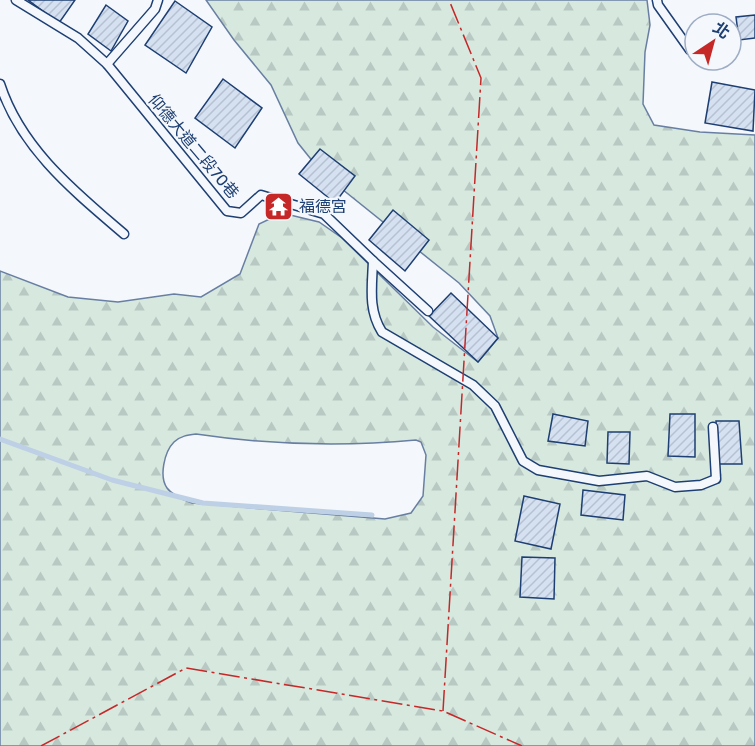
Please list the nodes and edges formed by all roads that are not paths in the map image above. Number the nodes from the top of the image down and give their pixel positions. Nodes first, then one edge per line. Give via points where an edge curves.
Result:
1 (16, 0) edge
2 (158, 0) edge
3 (657, 0) edge
4 (683, 40) edge
5 (107, 64) junction
6 (0, 84) edge
7 (124, 234) dead end
8 (373, 261) junction
9 (428, 311) dead end
10 (713, 428) dead end

1 - 5 lane, 仰德大道二段70巷 via 78,39
2 - 5 lane via 155,9
3 - 4 lane
5 - 8 lane, 仰德大道二段70巷 via 227,211 240,213 261,195 324,214
6 - 7 lane via 22,129 54,174
8 - 9 lane
8 - 10 lane via 371,298 374,319 382,332 473,385 495,406 523,461 530,466 557,475 599,481 647,476 675,487 701,485 716,479

